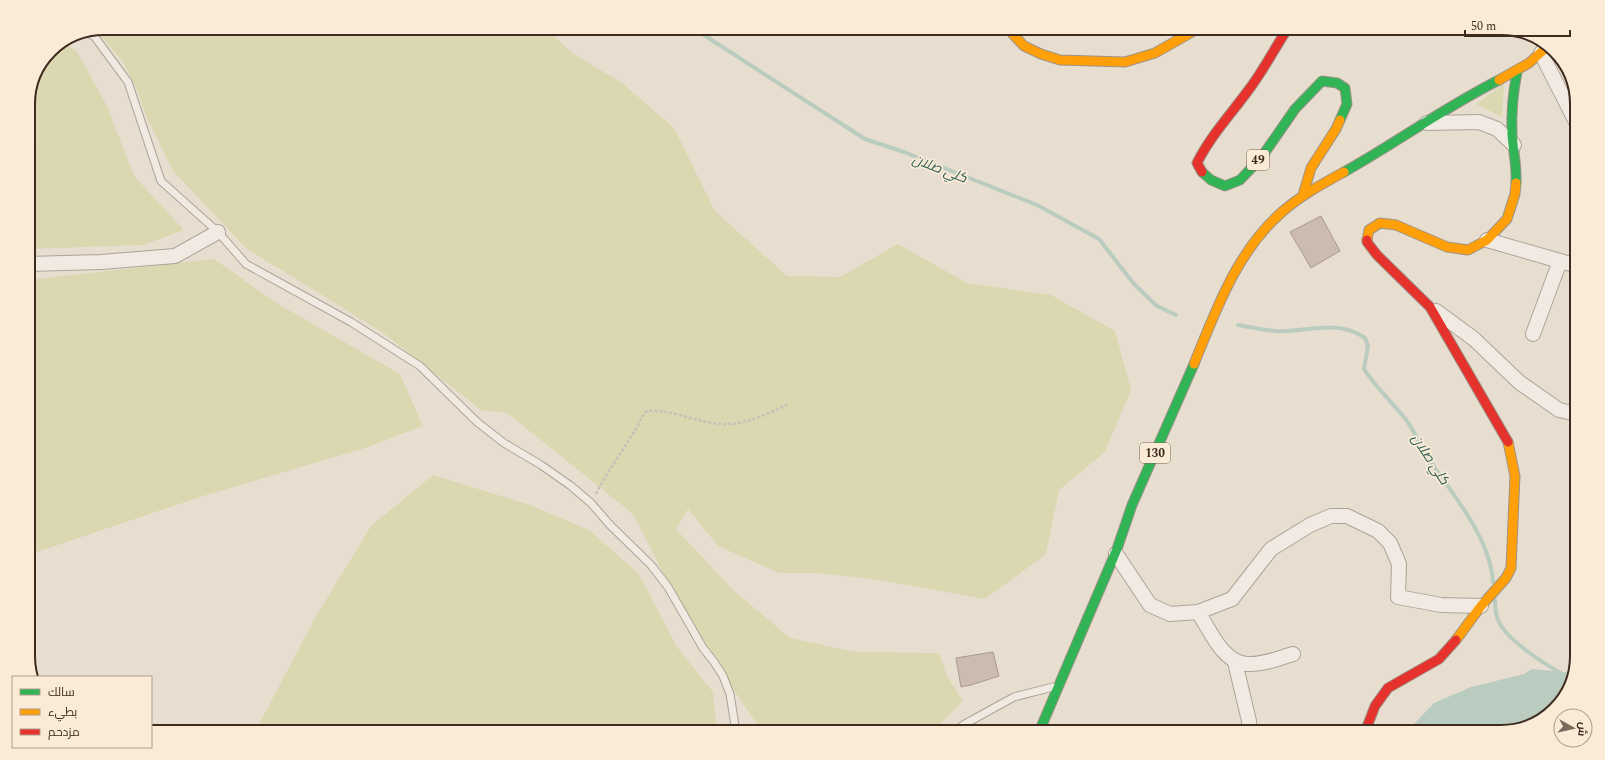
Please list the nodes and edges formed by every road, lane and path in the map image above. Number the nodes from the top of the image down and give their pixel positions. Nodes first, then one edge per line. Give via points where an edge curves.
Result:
1 (1014, 35) edge
2 (1187, 35) edge
3 (1284, 35) edge
4 (94, 36) edge
5 (1544, 50) edge
6 (1517, 72) junction
7 (1570, 108) edge
8 (1422, 123) junction
9 (1514, 145) junction
10 (1303, 195) junction
11 (218, 232) junction
12 (1487, 240) junction
13 (35, 264) edge
14 (1430, 307) junction
15 (1533, 334) dead end
16 (789, 404) dead end
17 (1570, 412) edge
18 (591, 504) junction
19 (1116, 554) junction
20 (1484, 602) junction
21 (1198, 612) junction
22 (1293, 654) dead end
23 (1235, 662) junction
24 (1057, 686) junction
25 (735, 725) edge
26 (963, 725) edge
27 (1042, 725) edge
28 (1249, 725) edge
29 (1368, 725) edge

1 - 2 main road via 1024,46 1060,60 1125,62 1155,53
3 - 10 main road, 49 via 1257,78 1218,127 1197,163 1202,175 1224,186 1240,180 1261,158 1308,94 1322,81 1337,83 1345,88 1347,104 1336,130 1312,168
4 - 11 lane via 128,82 161,181
5 - 6 main road via 1530,64
5 - 7 street
6 - 8 main road
6 - 9 main road via 1512,98
8 - 9 street via 1479,122 1497,129
8 - 10 main road via 1373,156
9 - 12 main road via 1517,170 1515,194 1507,219
10 - 19 main road, 130 via 1263,231 1239,264 1204,337 1131,508
11 - 13 street via 175,256
11 - 18 lane via 246,264 351,322 420,366 476,422 565,482
12 - 14 main road via 1468,250 1447,246 1396,225 1380,223 1368,230 1367,242 1377,255
12 - 15 street via 1567,263
14 - 17 street via 1474,339 1519,382 1559,410
14 - 20 main road via 1508,442 1515,476 1511,568 1506,578
16 - 18 path via 756,419 734,424 714,424 668,412 647,411 605,476
18 - 25 lane via 651,565 668,587 703,648 723,676 730,694
19 - 21 street via 1150,605 1170,614
19 - 24 main road, 130
20 - 21 street via 1441,605 1398,596 1399,564 1390,543 1378,531 1360,521 1347,516 1331,516 1310,525 1271,549 1232,598
20 - 29 main road via 1439,659 1388,688 1375,706
21 - 23 street via 1226,655
22 - 23 street via 1260,663
23 - 28 street
24 - 26 lane via 1014,697
24 - 27 main road, 130

